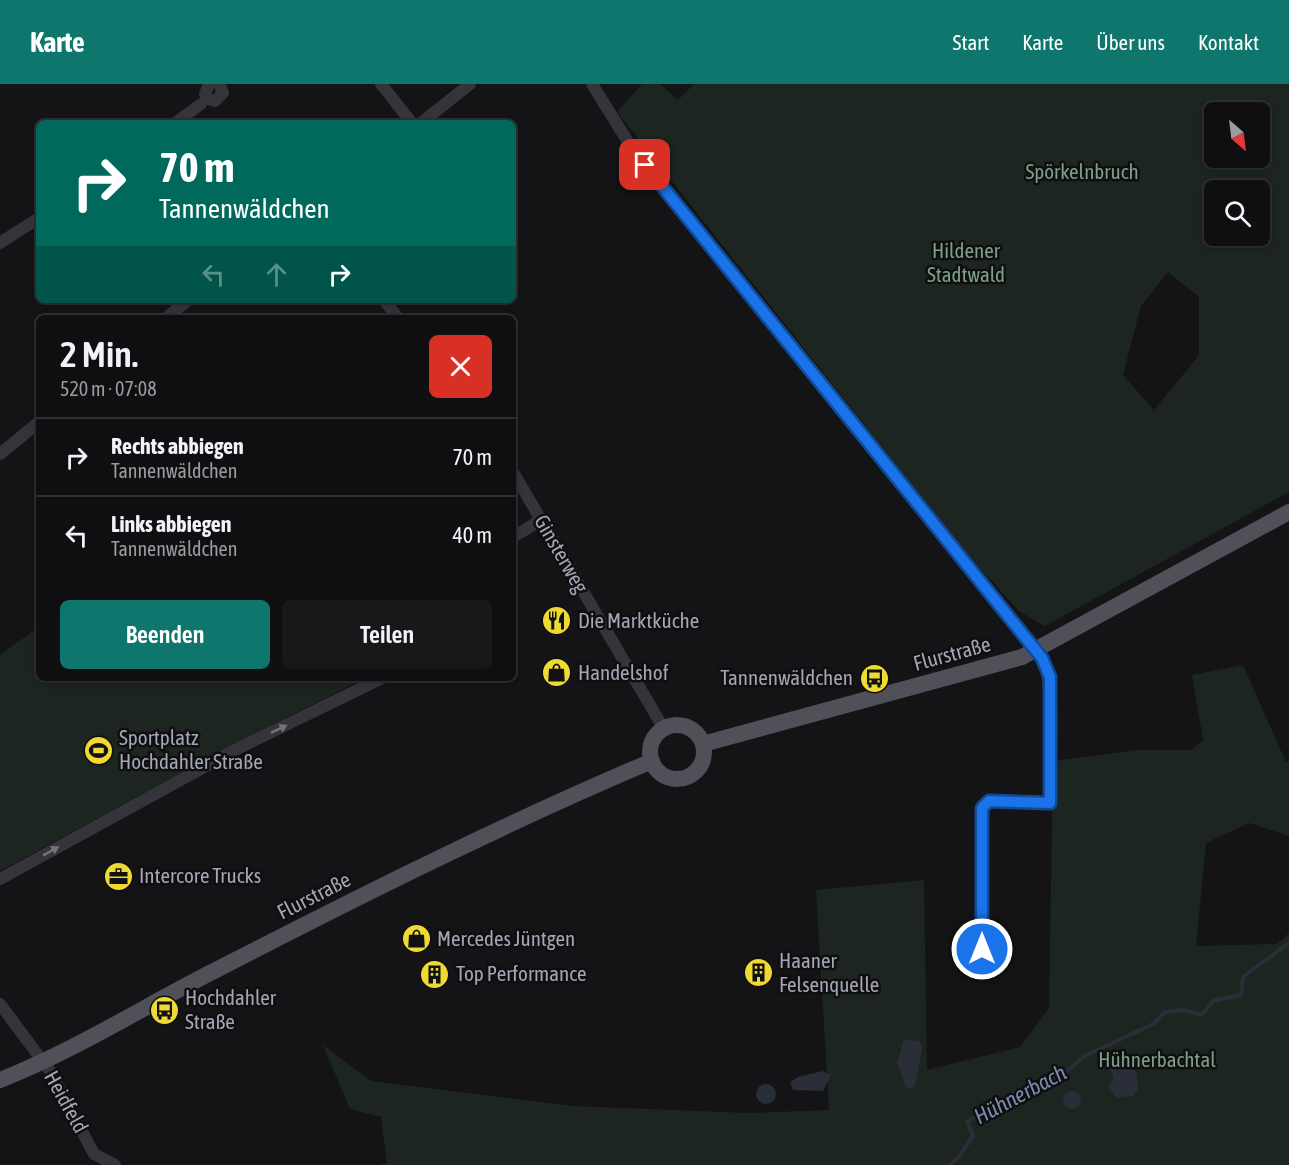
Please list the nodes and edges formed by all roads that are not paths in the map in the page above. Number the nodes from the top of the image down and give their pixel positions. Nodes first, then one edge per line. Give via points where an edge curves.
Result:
1 (209, 84) edge
2 (381, 84) edge
3 (470, 84) edge
4 (592, 84) edge
5 (222, 85) edge
6 (201, 104) dead end
7 (179, 120) edge
8 (410, 120) edge
9 (425, 120) edge
10 (36, 220) edge
11 (0, 243) edge
12 (184, 303) edge
13 (386, 303) edge
14 (170, 315) edge
15 (396, 315) edge
16 (36, 424) edge
17 (0, 454) edge
18 (516, 477) edge
19 (1289, 512) edge
20 (541, 520) junction
21 (516, 535) edge
22 (1038, 650) junction
23 (376, 681) edge
24 (664, 729) junction
25 (703, 744) junction
26 (652, 761) junction
27 (0, 879) edge
28 (982, 972) dead end
29 (0, 1004) edge
30 (44, 1061) junction
31 (0, 1080) edge
32 (115, 1165) edge

1 - 5 street via 205,94 212,101 222,96
2 - 8 street
3 - 9 street
4 - 22 street via 633,150 681,211
6 - 7 street
10 - 11 street
12 - 14 street
13 - 15 street
16 - 17 street
18 - 20 street, Ginsterweg
19 - 22 main road, Flurstraße
20 - 21 street
20 - 24 street, Ginsterweg
22 - 25 main road, Flurstraße via 998,666
22 - 28 street via 1050,677 1050,803 989,801 982,808
27 -> 23 street via 239,748
24 - 25 main road via 686,726
24 - 26 main road via 652,743
25 - 26 main road via 703,762 690,776 679,779 662,775
26 - 30 main road, Flurstraße via 513,821 213,971
29 - 30 street
30 - 31 main road, Flurstraße
30 - 32 street, Heidfeld via 94,1154

